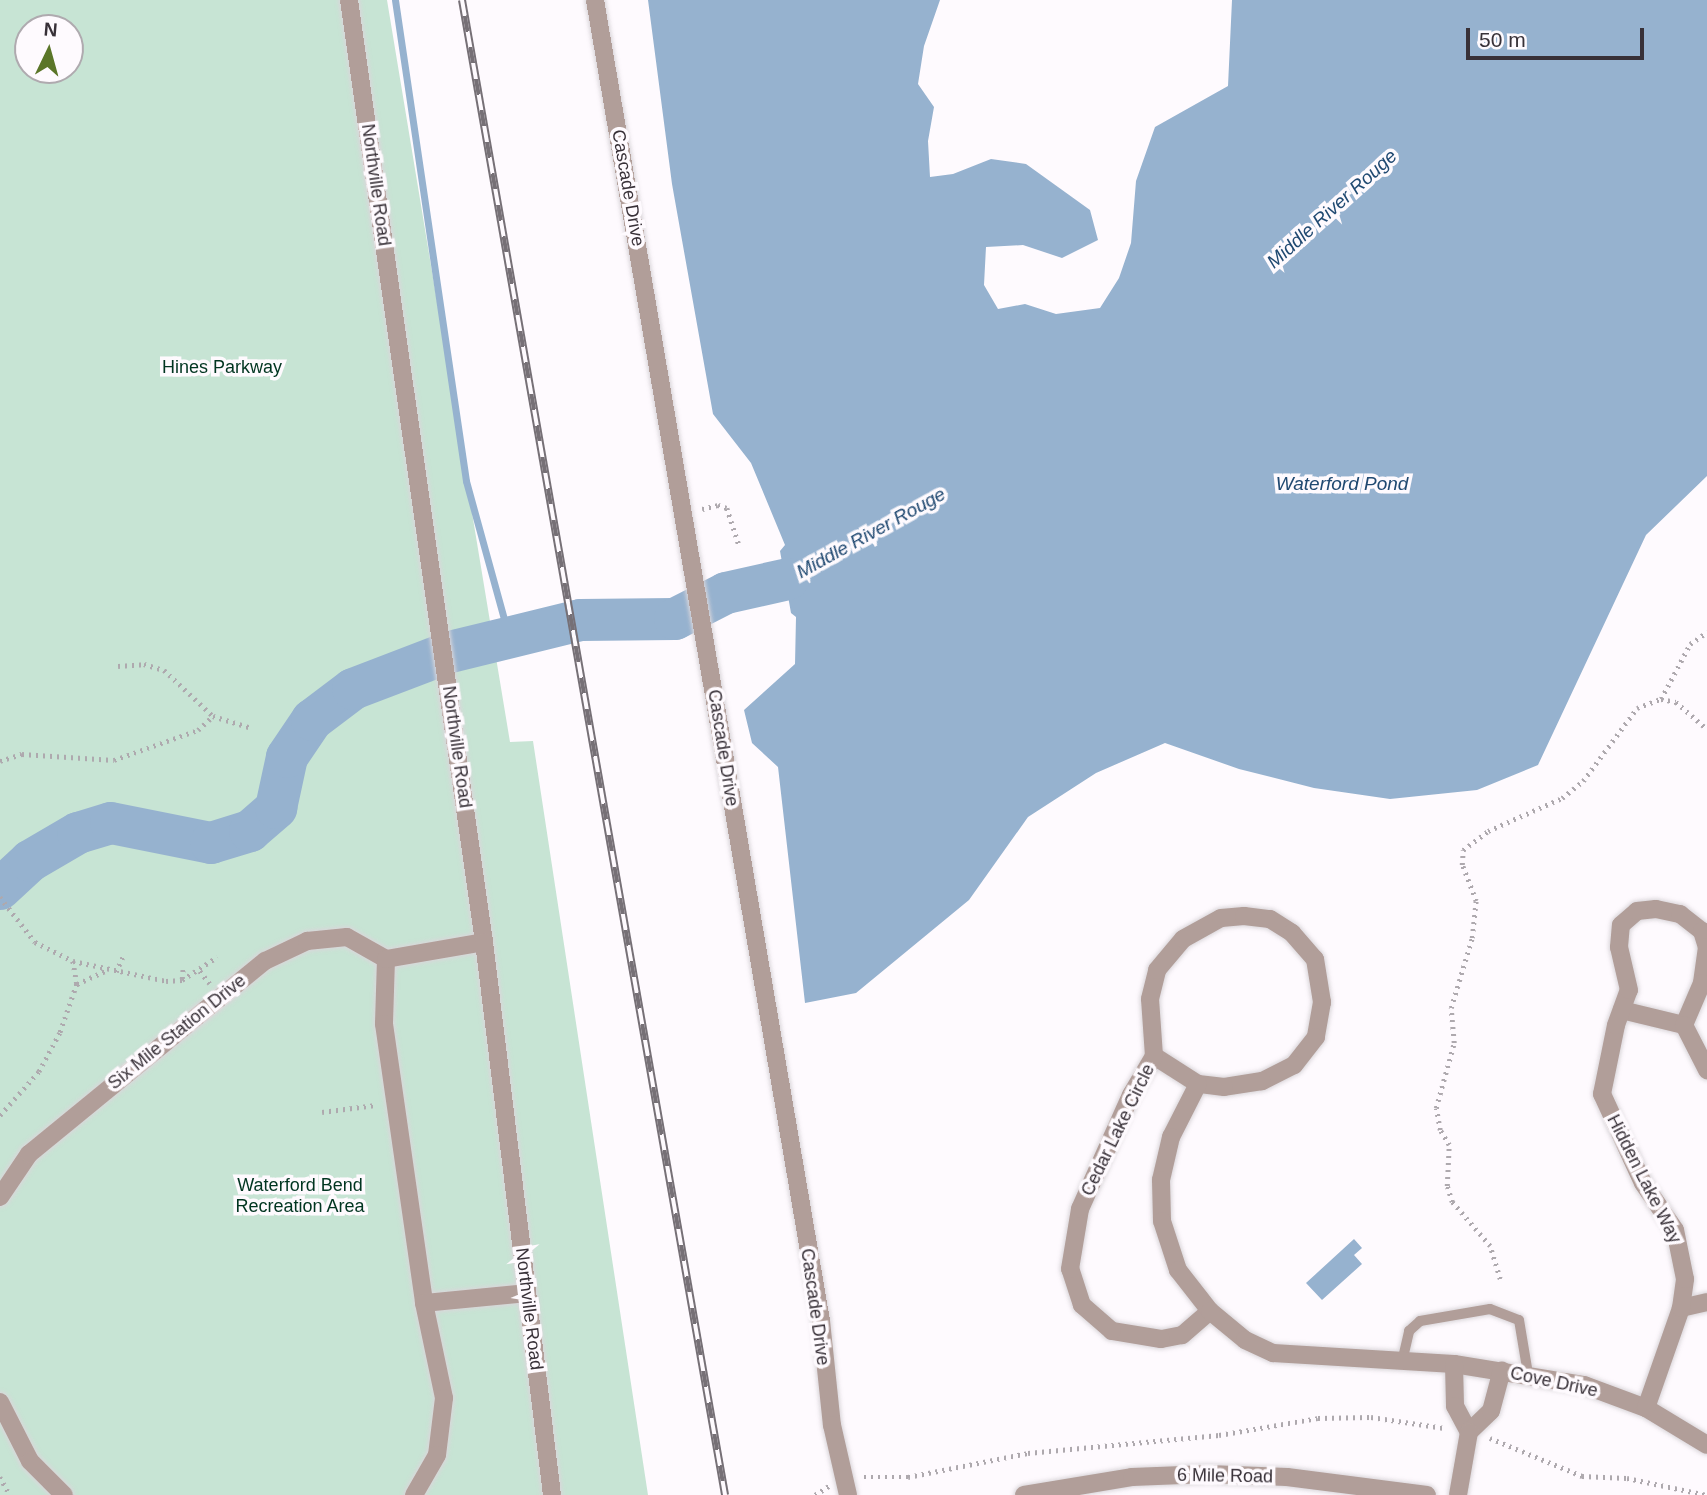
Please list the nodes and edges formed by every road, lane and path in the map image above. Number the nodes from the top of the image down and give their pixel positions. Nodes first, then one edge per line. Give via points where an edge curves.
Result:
1 (349, 0) edge
2 (595, 0) edge
3 (686, 517) junction
4 (739, 546) dead end
5 (1707, 632) edge
6 (118, 666) dead end
7 (1661, 699) junction
8 (213, 716) junction
9 (252, 729) dead end
10 (1707, 729) edge
11 (0, 761) edge
12 (0, 897) edge
13 (484, 942) junction
14 (124, 954) dead end
15 (217, 957) dead end
16 (386, 959) junction
17 (73, 961) junction
18 (183, 967) dead end
19 (107, 970) junction
20 (116, 972) junction
21 (182, 980) junction
22 (77, 984) junction
23 (1622, 1010) junction
24 (1684, 1025) junction
25 (1154, 1056) junction
26 (1707, 1070) edge
27 (1198, 1084) junction
28 (395, 1103) junction
29 (322, 1112) dead end
30 (0, 1116) edge
31 (0, 1197) edge
32 (1500, 1279) dead end
33 (527, 1293) junction
34 (1707, 1302) edge
35 (424, 1303) junction
36 (1681, 1308) junction
37 (1210, 1311) junction
38 (1402, 1362) junction
39 (1454, 1364) junction
40 (1502, 1370) junction
41 (1528, 1374) junction
42 (0, 1402) edge
43 (1646, 1408) junction
44 (1469, 1432) junction
45 (1707, 1445) edge
46 (0, 1477) edge
47 (846, 1488) edge
48 (10, 1495) edge
49 (64, 1495) edge
50 (414, 1495) edge
51 (552, 1495) edge
52 (815, 1495) edge
53 (1024, 1495) edge
54 (1427, 1495) edge
55 (1458, 1495) edge
56 (1707, 1495) edge

1 - 13 street, Northville Road
2 - 3 street, Cascade Drive
3 - 4 path via 709,507 727,508
3 - 47 street, Cascade Drive via 821,1321 832,1425
5 - 7 path via 1690,644
6 - 8 path via 144,664 164,670
7 - 10 path via 1676,702
7 - 32 path via 1637,708 1603,760 1562,798 1488,831 1463,850 1462,865 1476,901 1472,938 1451,1008 1454,1043 1436,1108 1440,1130 1449,1144 1447,1186 1452,1202 1490,1246
8 - 9 path
8 - 11 path via 198,730 114,760 22,754
12 - 17 path via 35,942
13 - 16 street
13 - 33 street, Northville Road
14 - 20 path
15 - 21 path
16 - 28 street via 384,1024
16 - 31 street, Six Mile Station Drive via 346,937 307,942 265,961 29,1154
17 - 19 path
17 - 22 path
18 - 21 path
19 - 20 path
19 - 22 path
20 - 21 path
22 - 30 path via 60,1033 39,1072
23 - 24 street
23 - 24 street, Hidden Lake Way via 1629,990 1619,947 1621,925 1637,911 1680,914 1702,931 1707,947 1702,983
23 - 36 street, Hidden Lake Way via 1602,1094 1643,1183 1675,1230 1685,1279
24 - 26 street
25 - 27 street, Cedar Lake Circle
25 - 27 street, Cedar Lake Circle via 1150,999 1157,970 1183,939 1221,918 1270,919 1292,933 1315,960 1322,1002 1316,1037 1294,1066 1262,1081 1224,1087
25 - 37 street, Cedar Lake Circle via 1080,1209 1070,1269 1082,1305 1112,1331 1161,1339 1182,1335
27 - 37 street via 1171,1137 1161,1180 1162,1221 1178,1270
28 - 29 path
28 - 35 street
33 - 35 street
33 - 51 street, Northville Road
34 - 36 street
35 - 50 street via 444,1398 437,1455
36 - 43 street, Hidden Lake Way
37 - 38 street via 1245,1340 1273,1353
38 - 39 street
38 - 41 lane via 1409,1331 1420,1321 1490,1309 1519,1320
39 - 40 street
39 - 44 street via 1455,1406
40 - 41 street, Cove Drive
40 - 44 street, Cove Drive via 1491,1411
41 - 43 street, Cove Drive via 1584,1385
42 - 49 street via 30,1461
43 - 45 street, Cove Drive
44 - 47 path via 1371,1417 1318,1418 1219,1435 1028,1453 908,1477 875,1475
44 - 55 street
44 - 56 path via 1524,1449 1582,1476 1627,1478
46 - 48 path
47 - 52 path
53 - 54 street, 6 Mile Road via 1132,1477 1208,1474 1354,1484

